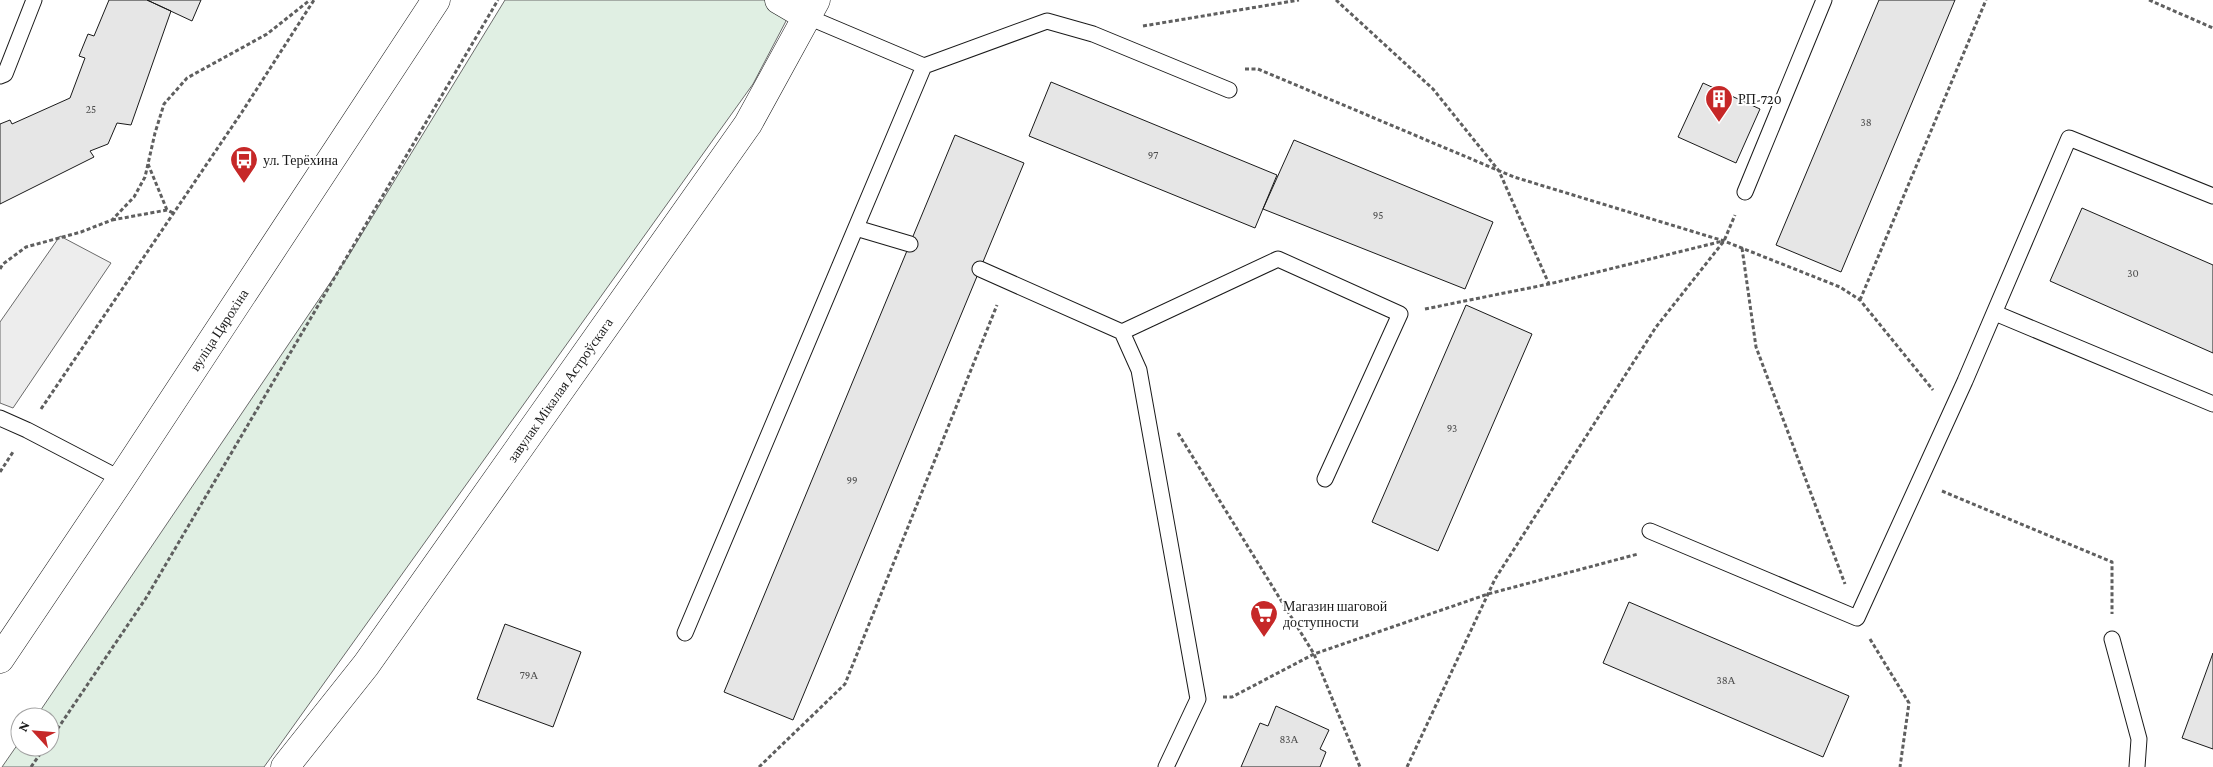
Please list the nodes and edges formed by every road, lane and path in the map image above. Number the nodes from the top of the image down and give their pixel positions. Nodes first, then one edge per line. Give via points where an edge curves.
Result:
1 (34, 0) edge
2 (310, 0) edge
3 (314, 0) edge
4 (436, 0) edge
5 (498, 0) edge
6 (779, 0) edge
7 (1299, 0) edge
8 (1336, 0) edge
9 (1824, 0) edge
10 (1986, 0) edge
11 (2149, 0) edge
12 (812, 9) edge
13 (1142, 26) dead end
14 (2213, 28) edge
15 (924, 66) junction
16 (0, 76) edge
17 (1208, 81) junction
18 (1229, 90) dead end
19 (148, 164) junction
20 (1499, 171) junction
21 (1745, 192) joint
22 (2213, 196) edge
23 (167, 210) junction
24 (173, 213) junction
25 (112, 220) junction
26 (856, 228) junction
27 (1724, 241) junction
28 (910, 244) dead end
29 (1742, 248) junction
30 (0, 269) edge
31 (980, 269) dead end
32 (1007, 281) junction
33 (1549, 284) junction
34 (1860, 300) junction
35 (1400, 314) junction
36 (1995, 314) junction
37 (1122, 332) junction
38 (2213, 404) edge
39 (1951, 412) junction
40 (0, 418) edge
41 (1175, 428) dead end
42 (27, 430) junction
43 (121, 479) junction
44 (1325, 480) dead end
45 (1920, 482) junction
46 (1650, 531) joint
47 (1488, 594) junction
48 (1857, 618) junction
49 (685, 633) dead end
50 (2112, 639) joint
51 (1314, 654) junction
52 (0, 659) edge
53 (1198, 698) junction
54 (60, 725) edge
55 (285, 767) edge
56 (759, 767) edge
57 (1166, 767) edge
58 (1360, 767) edge
59 (1407, 767) edge
60 (1900, 767) edge
61 (2137, 767) edge

1 - 16 lane via 5,74
2 - 19 path via 266,34 186,78 164,104
3 - 24 path
4 - 43 street, вуліца Цярохіна
5 - 54 path via 146,598
6 - 12 street
7 - 13 path
8 - 20 path via 1433,89
9 - 21 lane
10 - 34 path
11 - 14 path
12 - 15 lane
12 - 55 street, завулак Мікалая Астроўскага via 742,132 366,665
15 - 17 lane via 1047,21 1093,34
15 - 26 lane
17 - 18 lane
17 - 20 path via 1248,68 1258,69
19 - 23 path
19 - 25 path via 134,197
20 - 27 path
20 - 33 path
21 - 27 path
22 - 36 lane via 2069,138
23 - 24 path
23 - 25 path
24 - 42 path
25 - 30 path via 26,248
26 - 28 lane
26 - 49 lane
27 - 29 path
27 - 33 path
27 - 47 path via 1656,327
29 - 34 path via 1840,287
29 - 48 path via 1756,347
31 - 32 lane
32 - 37 lane
32 - 56 path via 845,684
33 - 35 path
34 - 39 path
35 - 37 lane via 1278,259
35 - 44 lane
36 - 38 lane
36 - 39 lane
37 - 53 lane via 1139,370
39 - 45 lane
40 - 42 lane
41 - 51 path
42 - 43 lane
43 - 52 street, вуліца Цярохіна
45 - 48 lane
45 - 50 path via 2112,562
46 - 47 path via 1638,555
46 - 48 lane
47 - 51 path
47 - 59 path
48 - 60 path via 1909,703
50 - 61 lane via 2139,739
51 - 53 path via 1232,697
51 - 58 path
53 - 57 lane

